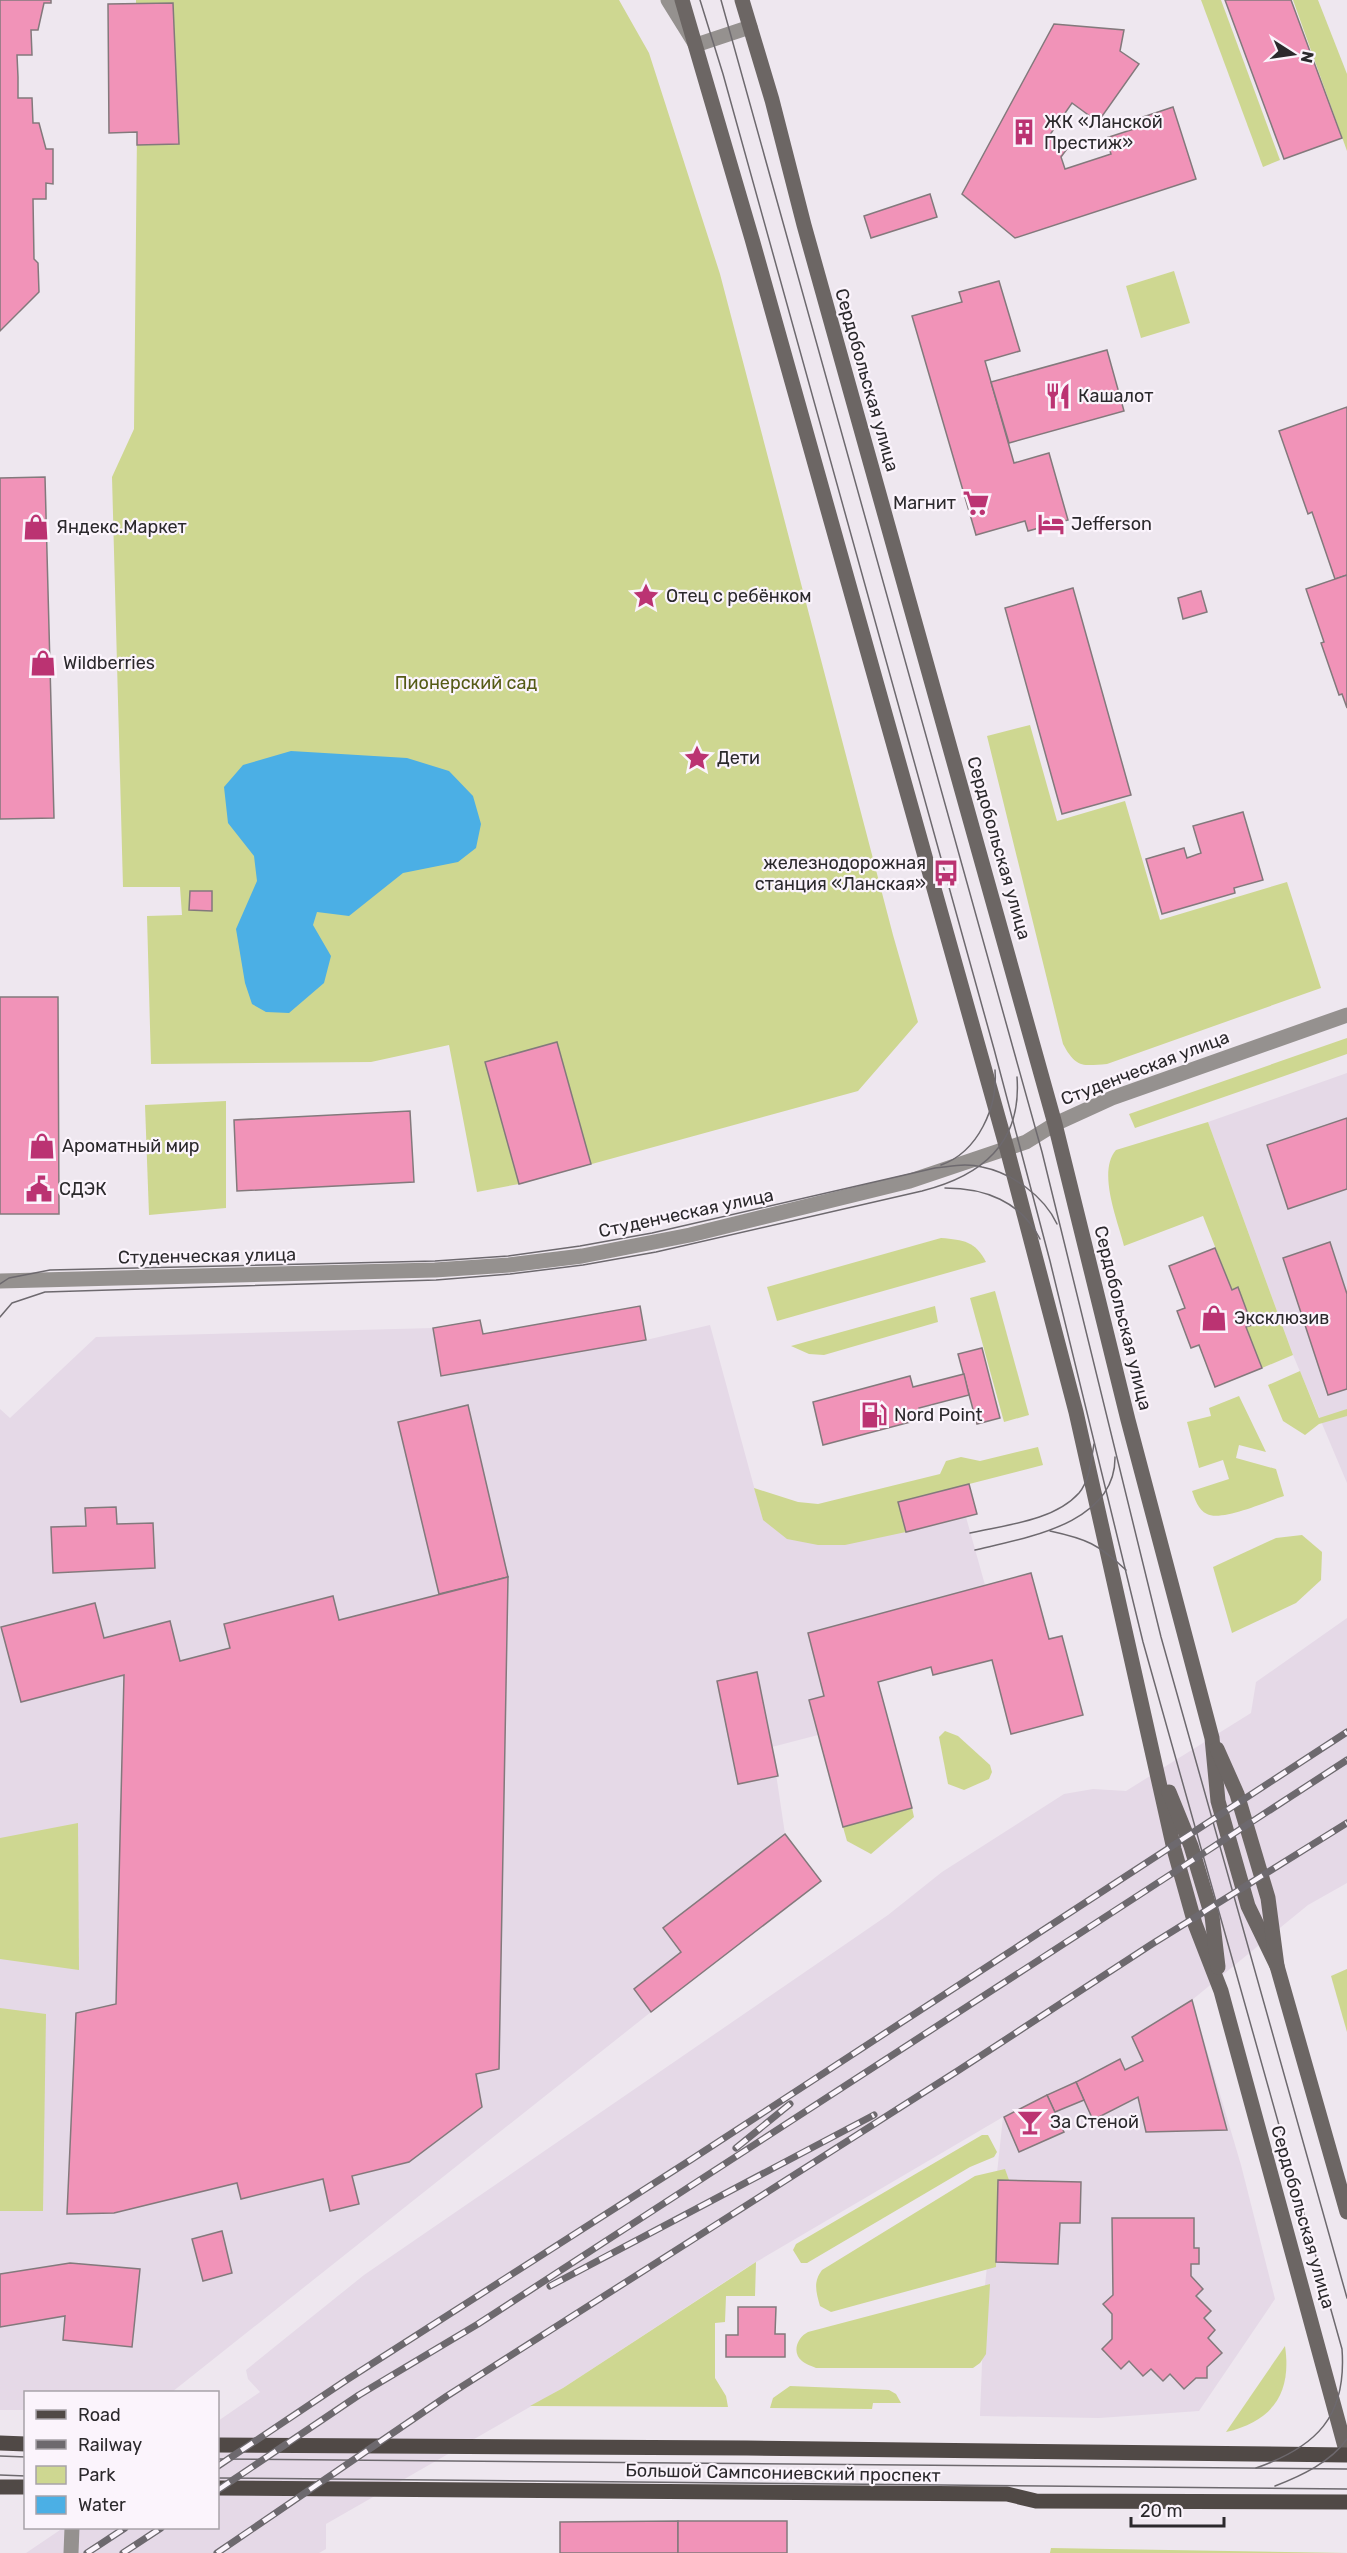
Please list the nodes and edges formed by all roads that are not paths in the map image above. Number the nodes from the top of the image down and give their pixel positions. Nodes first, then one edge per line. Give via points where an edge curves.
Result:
1 (668, 0) edge
2 (682, 0) edge
3 (742, 0) edge
4 (750, 27) junction
5 (696, 45) junction
6 (1347, 1015) edge
7 (1055, 1124) junction
8 (1007, 1149) junction
9 (0, 1281) edge
10 (1212, 1738) junction
11 (1277, 1966) junction
12 (1347, 2212) edge
13 (0, 2443) edge
14 (24, 2444) edge
15 (219, 2445) edge
16 (1347, 2455) edge
17 (0, 2487) edge
18 (24, 2487) edge
19 (219, 2488) edge
20 (1347, 2502) edge
21 (72, 2529) edge
22 (71, 2553) edge

1 - 5 street, Сердобольская улица
2 - 5 main road
3 - 4 main road, Сердобольская улица
4 - 5 street
4 - 7 main road, Сердобольская улица
5 - 8 main road, Сердобольская улица
6 - 7 street, Студенческая улица via 1112,1098
7 - 8 street, Студенческая улица
7 - 10 main road, Сердобольская улица
8 - 9 street, Студенческая улица via 910,1181 690,1235 545,1261 435,1270
8 - 16 main road, Сердобольская улица via 1076,1412 1154,1756 1191,1846 1212,1916 1221,1991
10 - 11 main road, Сердобольская улица via 1237,1794 1268,1898
10 - 11 main road, Сердобольская улица via 1218,1801 1248,1906
11 - 12 main road, Сердобольская улица
13 - 14 main road
15 - 16 main road, Большой Сампсониевский проспект
17 - 18 main road
19 - 20 main road, Большой Сампсониевский проспект via 1007,2494 1036,2501
21 - 22 street

